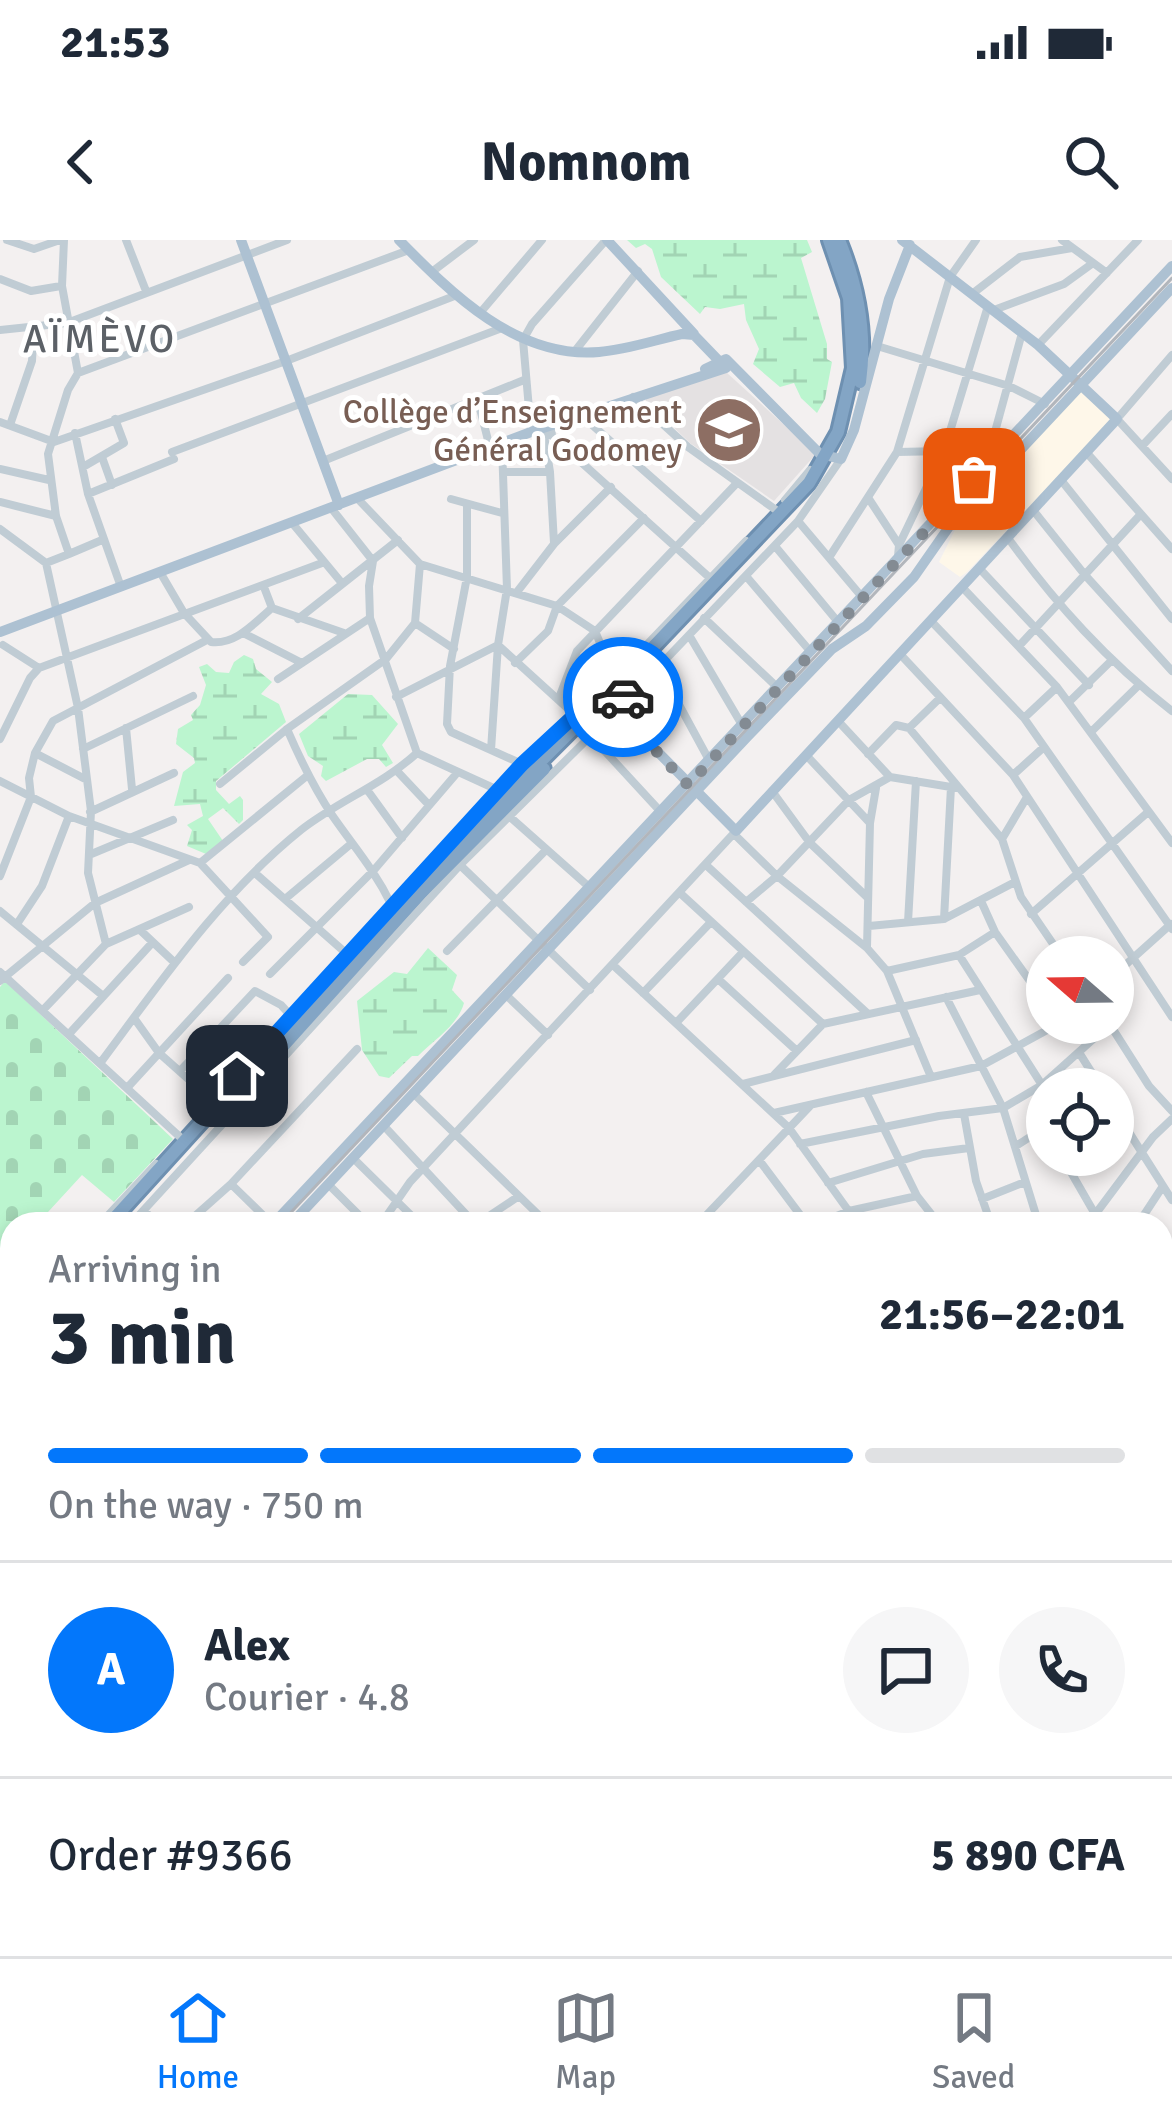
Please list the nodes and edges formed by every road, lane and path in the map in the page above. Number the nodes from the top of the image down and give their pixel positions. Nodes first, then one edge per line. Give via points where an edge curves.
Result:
1 (6, 240) edge
2 (62, 240) edge
3 (126, 240) edge
4 (241, 240) edge
5 (286, 240) edge
6 (399, 240) edge
7 (542, 240) edge
8 (606, 240) edge
9 (829, 240) edge
10 (839, 240) edge
11 (976, 240) edge
12 (1062, 240) edge
13 (1119, 240) edge
14 (1138, 240) edge
15 (468, 242) edge
16 (908, 242) edge
17 (1072, 248) junction
18 (1130, 249) junction
19 (409, 250) junction
20 (0, 254) edge
21 (247, 255) junction
22 (1093, 263) junction
23 (1172, 266) edge
24 (433, 271) junction
25 (638, 272) junction
26 (1107, 273) junction
27 (950, 277) junction
28 (0, 279) edge
29 (62, 286) junction
30 (1172, 288) edge
31 (146, 291) junction
32 (458, 294) junction
33 (972, 294) junction
34 (265, 304) junction
35 (991, 308) junction
36 (480, 313) junction
37 (67, 323) junction
38 (34, 324) junction
39 (502, 328) junction
40 (687, 328) junction
41 (0, 330) edge
42 (1022, 333) junction
43 (523, 340) junction
44 (1038, 345) junction
45 (877, 346) junction
46 (574, 352) junction
47 (1172, 355) edge
48 (286, 361) junction
49 (926, 361) junction
50 (724, 363) junction
51 (78, 373) junction
52 (968, 373) junction
53 (1072, 374) junction
54 (524, 380) junction
55 (1083, 385) junction
56 (1009, 386) junction
57 (477, 398) junction
58 (633, 398) junction
59 (302, 403) junction
60 (1045, 404) junction
61 (1172, 414) edge
62 (582, 416) junction
63 (115, 419) junction
64 (1117, 419) junction
65 (5, 423) edge
66 (542, 429) junction
67 (75, 434) junction
68 (54, 442) junction
69 (1142, 446) junction
70 (496, 448) junction
71 (944, 451) junction
72 (897, 452) junction
73 (1087, 453) junction
74 (102, 457) junction
75 (831, 457) junction
76 (323, 461) junction
77 (83, 466) junction
78 (984, 468) junction
79 (0, 469) edge
80 (503, 472) junction
81 (550, 472) junction
82 (974, 479) junction
83 (1172, 479) edge
84 (50, 480) junction
85 (1061, 480) junction
86 (736, 484) junction
87 (112, 485) junction
88 (611, 487) junction
89 (88, 494) junction
90 (357, 498) junction
91 (451, 499) dead end
92 (869, 499) junction
93 (0, 502) edge
94 (467, 503) junction
95 (336, 507) junction
96 (776, 510) junction
97 (1033, 510) junction
98 (502, 513) junction
99 (1141, 514) junction
100 (56, 516) junction
101 (644, 518) junction
102 (701, 521) junction
103 (798, 521) junction
104 (293, 524) junction
105 (0, 529) edge
106 (1007, 538) junction
107 (102, 540) junction
108 (398, 540) junction
109 (554, 544) junction
110 (775, 546) junction
111 (1112, 546) junction
112 (676, 547) junction
113 (1172, 550) edge
114 (898, 552) junction
115 (69, 554) junction
116 (830, 556) junction
117 (373, 561) junction
118 (46, 563) junction
119 (322, 563) junction
120 (421, 564) junction
121 (980, 568) junction
122 (160, 572) junction
123 (1085, 575) junction
124 (745, 576) junction
125 (466, 577) junction
126 (710, 578) junction
127 (342, 583) junction
128 (121, 587) junction
129 (264, 587) junction
130 (962, 587) junction
131 (512, 590) junction
132 (862, 597) junction
133 (1058, 605) junction
134 (556, 606) junction
135 (272, 608) junction
136 (54, 612) junction
137 (184, 613) junction
138 (704, 618) junction
139 (298, 619) junction
140 (370, 619) junction
141 (1172, 619) edge
142 (931, 621) junction
143 (838, 622) junction
144 (415, 623) junction
145 (1036, 628) junction
146 (595, 632) junction
147 (243, 633) junction
148 (345, 634) junction
149 (689, 635) junction
150 (2, 640) edge
151 (207, 640) junction
152 (498, 645) junction
153 (1019, 646) junction
154 (454, 649) junction
155 (811, 652) junction
156 (900, 654) junction
157 (65, 658) junction
158 (386, 659) junction
159 (1111, 661) junction
160 (302, 663) junction
161 (515, 663) junction
162 (451, 666) junction
163 (658, 666) junction
164 (39, 668) junction
165 (1172, 671) edge
166 (278, 679) dead end
167 (1089, 685) junction
168 (1139, 686) junction
169 (777, 687) junction
170 (1058, 687) junction
171 (619, 689) junction
172 (193, 696) dead end
173 (396, 698) junction
174 (560, 698) junction
175 (940, 698) junction
176 (1069, 702) junction
177 (78, 708) junction
178 (1172, 711) edge
179 (576, 716) junction
180 (1024, 718) junction
181 (838, 721) junction
182 (742, 725) junction
183 (126, 728) junction
184 (909, 728) junction
185 (287, 729) junction
186 (1092, 731) junction
187 (590, 735) junction
188 (0, 739) edge
189 (1044, 747) junction
190 (83, 749) junction
191 (491, 750) junction
192 (34, 753) junction
193 (417, 753) junction
194 (868, 754) junction
195 (806, 755) junction
196 (709, 761) junction
197 (522, 764) junction
198 (397, 772) junction
199 (174, 773) dead end
200 (458, 773) junction
201 (308, 775) junction
202 (1013, 775) junction
203 (890, 777) junction
204 (87, 780) junction
205 (0, 781) edge
206 (916, 781) junction
207 (220, 784) dead end
208 (876, 787) junction
209 (954, 787) junction
210 (692, 788) junction
211 (132, 789) junction
212 (368, 790) junction
213 (500, 791) junction
214 (772, 791) junction
215 (31, 796) junction
216 (1028, 797) junction
217 (850, 800) junction
218 (428, 804) junction
219 (661, 812) junction
220 (331, 813) junction
221 (1147, 813) junction
222 (91, 816) junction
223 (509, 816) junction
224 (74, 817) junction
225 (173, 820) dead end
226 (870, 823) junction
227 (1172, 823) edge
228 (1164, 831) junction
229 (735, 832) junction
230 (132, 836) junction
231 (402, 838) junction
232 (1002, 838) junction
233 (352, 843) junction
234 (810, 843) junction
235 (1172, 843) edge
236 (1112, 844) junction
237 (546, 850) junction
238 (89, 855) junction
239 (195, 861) junction
240 (460, 865) junction
241 (706, 865) junction
242 (374, 870) junction
243 (1076, 872) junction
244 (254, 873) junction
245 (0, 876) edge
246 (777, 876) junction
247 (1015, 882) junction
248 (588, 886) junction
249 (680, 893) junction
250 (231, 896) junction
251 (868, 898) junction
252 (285, 899) junction
253 (496, 900) junction
254 (981, 901) junction
255 (746, 902) junction
256 (95, 903) junction
257 (391, 904) junction
258 (189, 907) dead end
259 (0, 911) edge
260 (1031, 914) junction
261 (944, 919) junction
262 (711, 922) junction
263 (908, 922) junction
264 (17, 924) junction
265 (318, 926) junction
266 (868, 926) junction
267 (1171, 926) edge
268 (140, 930) junction
269 (995, 932) junction
270 (1047, 936) edge
271 (1118, 936) edge
272 (538, 938) junction
273 (152, 943) junction
274 (43, 944) junction
275 (106, 944) junction
276 (867, 948) junction
277 (548, 949) junction
278 (447, 951) dead end
279 (743, 952) junction
280 (347, 953) junction
281 (958, 955) junction
282 (1134, 958) edge
283 (1134, 960) edge
284 (174, 962) junction
285 (243, 962) dead end
286 (613, 965) junction
287 (887, 971) junction
288 (77, 972) junction
289 (270, 974) dead end
290 (2, 976) edge
291 (1026, 976) edge
292 (228, 978) dead end
293 (718, 979) junction
294 (980, 989) junction
295 (590, 990) junction
296 (643, 993) junction
297 (102, 995) junction
298 (506, 995) junction
299 (946, 997) junction
300 (902, 1006) junction
301 (43, 1010) junction
302 (868, 1014) junction
303 (292, 1017) junction
304 (1172, 1017) edge
305 (134, 1018) junction
306 (676, 1023) junction
307 (823, 1024) junction
308 (69, 1034) junction
309 (548, 1035) junction
310 (916, 1040) junction
311 (1026, 1042) edge
312 (1090, 1044) edge
313 (1123, 1044) edge
314 (1018, 1047) junction
315 (357, 1049) dead end
316 (797, 1051) junction
317 (159, 1053) junction
318 (1080, 1054) junction
319 (101, 1062) junction
320 (981, 1066) junction
321 (1032, 1068) edge
322 (1062, 1068) edge
323 (1089, 1068) edge
324 (180, 1071) junction
325 (773, 1076) junction
326 (931, 1077) junction
327 (741, 1084) junction
328 (127, 1088) junction
329 (866, 1092) junction
330 (1026, 1094) edge
331 (415, 1095) junction
332 (213, 1101) junction
333 (812, 1104) junction
334 (1003, 1108) junction
335 (773, 1113) junction
336 (964, 1114) junction
337 (1172, 1115) edge
338 (384, 1126) junction
339 (885, 1128) junction
340 (789, 1129) junction
341 (457, 1134) junction
342 (180, 1137) junction
343 (1026, 1140) edge
344 (1134, 1143) edge
345 (800, 1144) junction
346 (1016, 1146) junction
347 (969, 1148) junction
348 (1142, 1153) junction
349 (353, 1158) junction
350 (759, 1160) junction
351 (900, 1162) junction
352 (425, 1167) junction
353 (1073, 1176) edge
354 (1025, 1182) junction
355 (828, 1183) junction
356 (231, 1184) junction
357 (328, 1184) junction
358 (1163, 1186) junction
359 (519, 1196) junction
360 (917, 1196) junction
361 (981, 1199) junction
362 (1172, 1200) edge
363 (396, 1202) junction
364 (144, 1210) edge
365 (849, 1211) joint
366 (115, 1212) edge
367 (116, 1212) edge
368 (130, 1212) edge
369 (200, 1212) edge
370 (260, 1212) edge
371 (283, 1212) edge
372 (303, 1212) edge
373 (356, 1212) edge
374 (389, 1212) edge
375 (407, 1212) edge
376 (465, 1212) edge
377 (494, 1212) edge
378 (536, 1212) edge
379 (709, 1212) edge
380 (798, 1212) edge
381 (930, 1212) edge
382 (986, 1212) edge
383 (1035, 1212) edge
384 (1094, 1212) edge
385 (1097, 1212) edge
386 (1147, 1212) edge

1 - 2 street via 34,249
1 - 20 street
2 - 29 street
3 - 31 street
4 - 21 main road
5 - 21 street
6 - 19 main road
7 - 36 street
8 - 25 main road
8 - 43 street
9 - 75 highway via 849,298 854,350
10 - 75 highway via 861,309 863,356 854,408
11 - 27 street
12 - 17 street
13 - 18 street
14 - 18 street
15 - 24 street
16 - 27 main road
16 - 45 main road
17 - 22 street
17 - 33 street via 1020,257
18 - 26 street
19 - 24 main road
19 - 34 street
21 - 31 street
21 - 34 main road
22 - 26 street
22 - 35 street via 1064,284
23 - 53 main road
24 - 32 main road
25 - 40 main road
25 - 46 street
26 - 44 street
27 - 33 main road
27 - 49 street
28 - 29 street via 28,291
29 - 37 street
30 - 55 main road
31 - 37 street
32 - 36 main road
32 - 48 street
33 - 35 main road
34 - 48 main road
34 - 51 street
35 - 42 main road
35 - 52 street
36 - 39 main road
37 - 38 street
37 - 51 street
38 - 41 street
38 - 65 street via 32,361
39 - 43 main road
39 - 59 street
40 - 46 main road via 614,350
40 - 50 main road
42 - 44 main road
42 - 56 street
43 - 46 main road
43 - 54 street
44 - 53 main road
45 - 49 street
45 - 75 main road via 857,421
47 - 64 street
48 - 59 main road
48 - 63 street
49 - 52 street
49 - 72 street
50 - 58 main road
50 - 75 main road
51 - 68 street
52 - 56 street
52 - 71 street
53 - 55 main road
53 - 60 main road
54 - 57 street
54 - 66 street
55 - 64 main road
55 - 210 main road via 951,524 903,588
56 - 60 street
56 - 78 street
57 - 70 street
57 - 76 street
58 - 62 main road
58 - 86 street
59 - 76 main road
59 - 87 street
60 - 78 main road
61 - 69 street
62 - 66 main road
62 - 102 street
63 - 67 street
63 - 74 street via 124,443
64 - 69 street
64 - 73 main road
65 - 68 street
66 - 70 main road
66 - 81 street
66 - 88 street
67 - 68 street
67 - 77 street
68 - 84 street
69 - 83 street
70 - 80 street
70 - 90 main road
71 - 72 street
71 - 82 street
71 - 114 street
72 - 92 street
73 - 85 main road
73 - 99 street
74 - 77 street
74 - 87 street
75 - 96 street
75 - 103 street
75 - 171 highway
76 - 95 main road
77 - 89 street
78 - 82 main road
79 - 84 street
80 - 81 street
80 - 98 street
81 - 109 street
82 - 114 main road
84 - 100 street
85 - 97 main road
85 - 111 street
86 - 96 street
86 - 102 street
87 - 89 street
88 - 101 street
88 - 109 street
89 - 107 street
90 - 95 main road
90 - 108 street
91 - 94 street
92 - 114 street
92 - 116 street
93 - 100 street
94 - 98 street
94 - 125 street
95 - 104 main road
95 - 117 street
96 - 126 street
97 - 106 main road
97 - 123 street
98 - 131 street
99 - 111 street
99 - 113 street
100 - 115 street
101 - 112 street
101 - 134 street
102 - 112 street
103 - 110 street
103 - 116 street
104 - 119 street
104 - 122 main road
105 - 118 street
106 - 121 main road
106 - 133 street
107 - 115 street
107 - 128 street
108 - 117 street
108 - 120 street
109 - 131 street
110 - 124 street
110 - 143 street
111 - 123 street
111 - 141 street
112 - 126 street
112 - 146 street
114 - 132 main road
115 - 118 street
116 - 132 street
117 - 127 street
117 - 140 street
118 - 136 street
119 - 127 street
119 - 129 street
120 - 125 street
120 - 144 street
121 - 130 main road
121 - 145 street
122 - 128 main road
122 - 137 street
123 - 133 street
123 - 165 street
124 - 138 street
124 - 155 street
125 - 131 street
125 - 154 street
126 - 171 street
127 - 139 street
128 - 136 main road
129 - 135 street
129 - 137 street
130 - 142 main road
130 - 153 street
131 - 134 street
131 - 152 street
132 - 143 main road
133 - 145 street
133 - 159 street
134 - 146 street
134 - 161 street via 548,631
135 - 139 street
135 - 147 street
136 - 150 main road
136 - 157 street
137 - 151 street
137 - 157 street
138 - 149 street
138 - 169 street
139 - 148 street
140 - 148 street
140 - 158 street
142 - 156 main road
142 - 180 street
143 - 155 main road
144 - 154 street
144 - 158 street
145 - 153 street
145 - 167 street
146 - 171 street
146 - 174 street via 574,654
147 - 151 street via 219,644
147 - 160 street
148 - 160 street
149 - 163 street
149 - 182 street
150 - 164 street
151 - 177 street
152 - 161 street
152 - 162 street
152 - 191 street
153 - 170 street
154 - 162 street
155 - 169 main road
156 - 175 street
156 - 181 main road
157 - 164 street
157 - 177 street
158 - 173 street
158 - 185 street
159 - 167 street
159 - 168 street
160 - 166 street
161 - 174 street
162 - 173 street
162 - 191 street via 448,729
163 - 171 street
163 - 196 street
164 - 188 street
167 - 176 street
168 - 178 street
168 - 186 street
169 - 182 main road
170 - 176 street
170 - 180 street
171 - 179 street
171 - 187 street
171 - 210 main road via 645,739
171 - 367 highway via 414,888
171 - 368 highway
172 - 183 street
173 - 193 street
174 - 179 street
175 - 184 street
175 - 202 street
176 - 186 street
177 - 190 street
177 - 192 street via 53,721
179 - 197 street
180 - 189 street
181 - 194 street
181 - 195 main road
182 - 196 main road
183 - 190 street
183 - 211 street
184 - 194 street via 896,725
184 - 209 street
185 - 201 street
185 - 207 street
186 - 221 street
187 - 219 street
187 - 223 street
189 - 202 street
189 - 236 street
190 - 204 street
191 - 197 street
192 - 204 street
192 - 215 street
193 - 198 street
193 - 200 street
194 - 203 street
195 - 214 main road
195 - 217 street
196 - 210 main road
197 - 213 street
198 - 212 street
198 - 218 street
199 - 211 street
200 - 213 street
200 - 218 street
201 - 220 street
201 - 239 street
202 - 216 street
203 - 206 street
203 - 208 street
204 - 222 street
205 - 215 street
206 - 209 street
206 - 263 street
208 - 217 street
208 - 226 street
209 - 232 street
209 - 261 street
210 - 219 main road
210 - 229 main road
210 - 277 main road
211 - 222 street
212 - 220 street
212 - 231 street
213 - 257 street
214 - 229 main road
214 - 234 street
215 - 224 street
215 - 245 street
216 - 232 street
216 - 243 street
217 - 226 street
217 - 234 street
218 - 231 street
219 - 248 main road
220 - 233 street
220 - 244 street
221 - 228 street
221 - 236 street
222 - 224 street
222 - 230 street
222 - 238 street
223 - 237 street
223 - 240 street
224 - 264 street
225 - 230 street
226 - 251 street
227 - 228 street
228 - 235 street
229 - 241 street
229 - 246 street
230 - 238 street
230 - 239 street
231 - 242 street
232 - 247 street
233 - 242 street
233 - 252 street
234 - 246 street
234 - 251 street
236 - 243 street
236 - 267 street
237 - 248 street
237 - 253 street
238 - 256 street
239 - 250 street
239 - 256 street
240 - 253 street
240 - 364 street
241 - 249 street
241 - 255 street
242 - 257 street
242 - 265 street
243 - 260 street
243 - 271 street
244 - 250 street
244 - 252 street
246 - 255 street
246 - 276 street
247 - 254 street
247 - 260 street
248 - 272 main road
249 - 262 street
249 - 286 street
250 - 284 street
250 - 285 street via 268,937
251 - 266 street
252 - 265 street
253 - 272 street
253 - 278 street
254 - 261 street
254 - 269 street
255 - 302 street
256 - 274 street
256 - 275 street
257 - 280 street
258 - 268 street
259 - 264 street
260 - 270 street
261 - 263 street
262 - 279 street
262 - 296 street
263 - 266 street
264 - 274 street
265 - 280 street
265 - 289 street
266 - 276 street
267 - 282 street
268 - 273 street
268 - 275 street
269 - 281 street
269 - 291 street
272 - 277 street
272 - 371 main road
273 - 284 street
273 - 297 street
274 - 288 street
274 - 290 street
275 - 288 street
276 - 287 street
277 - 295 street
277 - 298 main road
279 - 293 street
279 - 307 street
280 - 303 street
281 - 287 street
281 - 294 street
283 - 304 street
284 - 305 street
286 - 295 street
286 - 296 street
287 - 300 street
288 - 297 street
288 - 301 street
290 - 301 street
292 - 317 street
293 - 306 street
293 - 316 street
294 - 299 street
294 - 314 street
295 - 309 street
296 - 306 street
297 - 308 street
298 - 309 street
298 - 331 main road
299 - 300 street
299 - 320 street
300 - 302 street
300 - 310 street
301 - 308 street
302 - 307 street
303 - 324 street via 255,991
303 - 332 street
305 - 317 street
305 - 319 street
306 - 327 street
307 - 316 street
308 - 319 street
309 - 341 street
310 - 325 street
310 - 326 street
311 - 314 street
312 - 318 street
313 - 337 street
314 - 320 street
314 - 321 street
315 - 356 street
316 - 325 street
317 - 324 street
317 - 328 street
318 - 322 street
318 - 323 street
319 - 328 street
320 - 326 street
320 - 334 street
324 - 332 street
325 - 327 street
326 - 329 street
327 - 335 street
328 - 342 street
329 - 333 street
329 - 339 street
330 - 334 street
331 - 338 main road
331 - 341 street
332 - 342 street
333 - 335 street
333 - 340 street
334 - 336 street
334 - 346 street
335 - 340 street
336 - 339 street
336 - 347 street
337 - 348 street
338 - 349 main road
338 - 352 street
339 - 345 street
339 - 351 street
340 - 345 street
340 - 350 street
341 - 352 street
341 - 359 street
342 - 366 street
343 - 346 street
344 - 348 street
345 - 355 street
346 - 354 street
347 - 351 street
347 - 361 street
348 - 358 street
348 - 385 street
349 - 357 main road
349 - 363 street
350 - 379 street
350 - 380 street
351 - 355 street
351 - 360 street
352 - 363 street
352 - 376 street
353 - 384 street
354 - 361 street
354 - 383 street
355 - 365 street
356 - 369 street
356 - 370 street
357 - 372 main road
357 - 373 street
358 - 362 street
358 - 386 street
359 - 377 street
359 - 378 street
360 - 365 street
360 - 381 street
361 - 382 street
363 - 374 street
363 - 375 street

